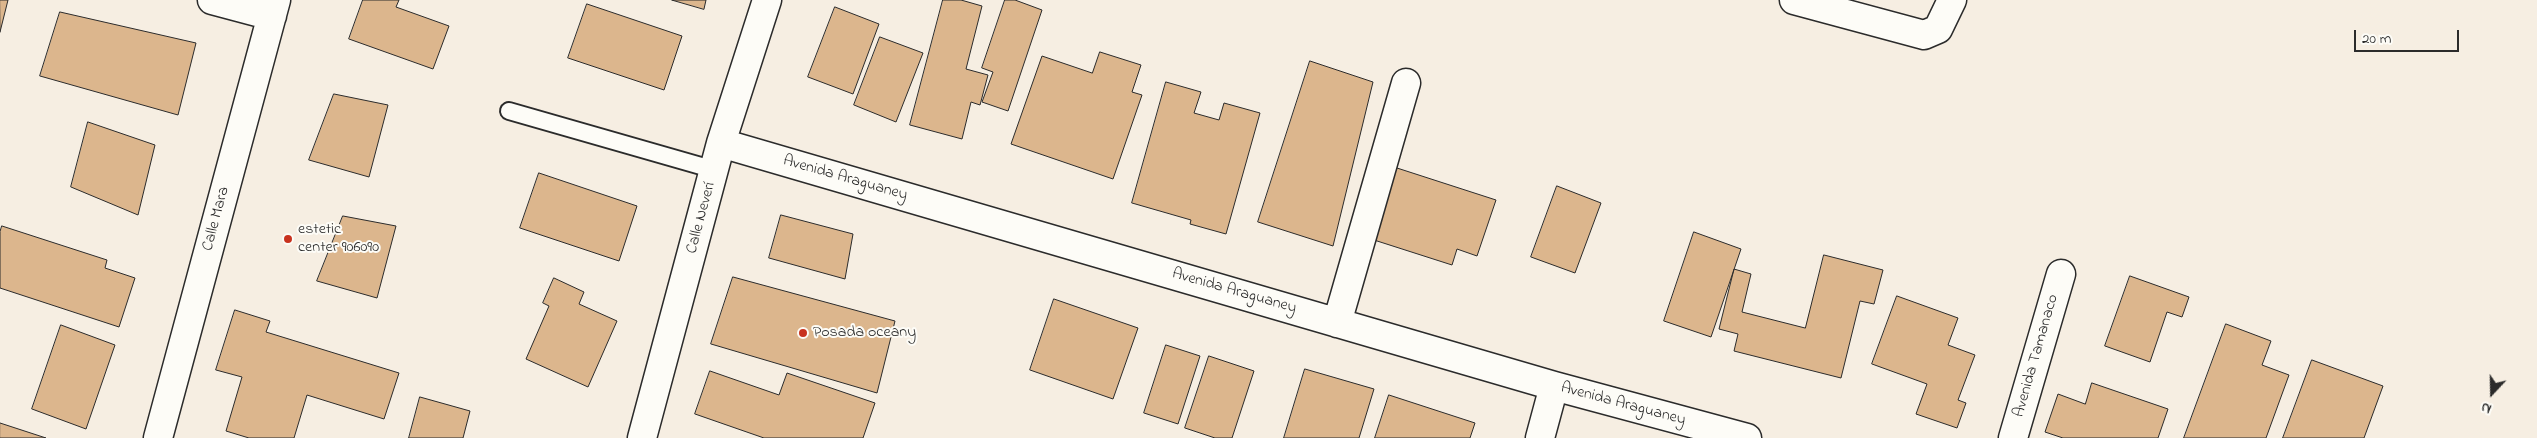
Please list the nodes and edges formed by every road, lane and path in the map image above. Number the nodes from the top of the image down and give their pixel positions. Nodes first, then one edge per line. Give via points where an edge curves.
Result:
1 (212, 0) edge
2 (767, 0) edge
3 (1794, 0) edge
4 (1952, 0) edge
5 (274, 8) edge
6 (1406, 83) dead end
7 (509, 111) dead end
8 (722, 143) junction
9 (715, 170) junction
10 (2061, 274) dead end
11 (1337, 322) junction
12 (1554, 386) junction
13 (158, 438) edge
14 (642, 438) edge
15 (1540, 438) edge
16 (1748, 438) edge
17 (2013, 438) edge

1 - 5 street
2 - 8 street, Calle Neverí
3 - 4 street via 1924,35 1938,28
5 - 13 street, Calle Mara
6 - 11 street
7 - 9 lane
8 - 9 street, Calle Neverí
8 - 11 street, Avenida Araguaney
9 - 14 street, Calle Neverí
10 - 17 street, Avenida Tamanaco
11 - 12 street, Avenida Araguaney
12 - 15 street
12 - 16 street, Avenida Araguaney

